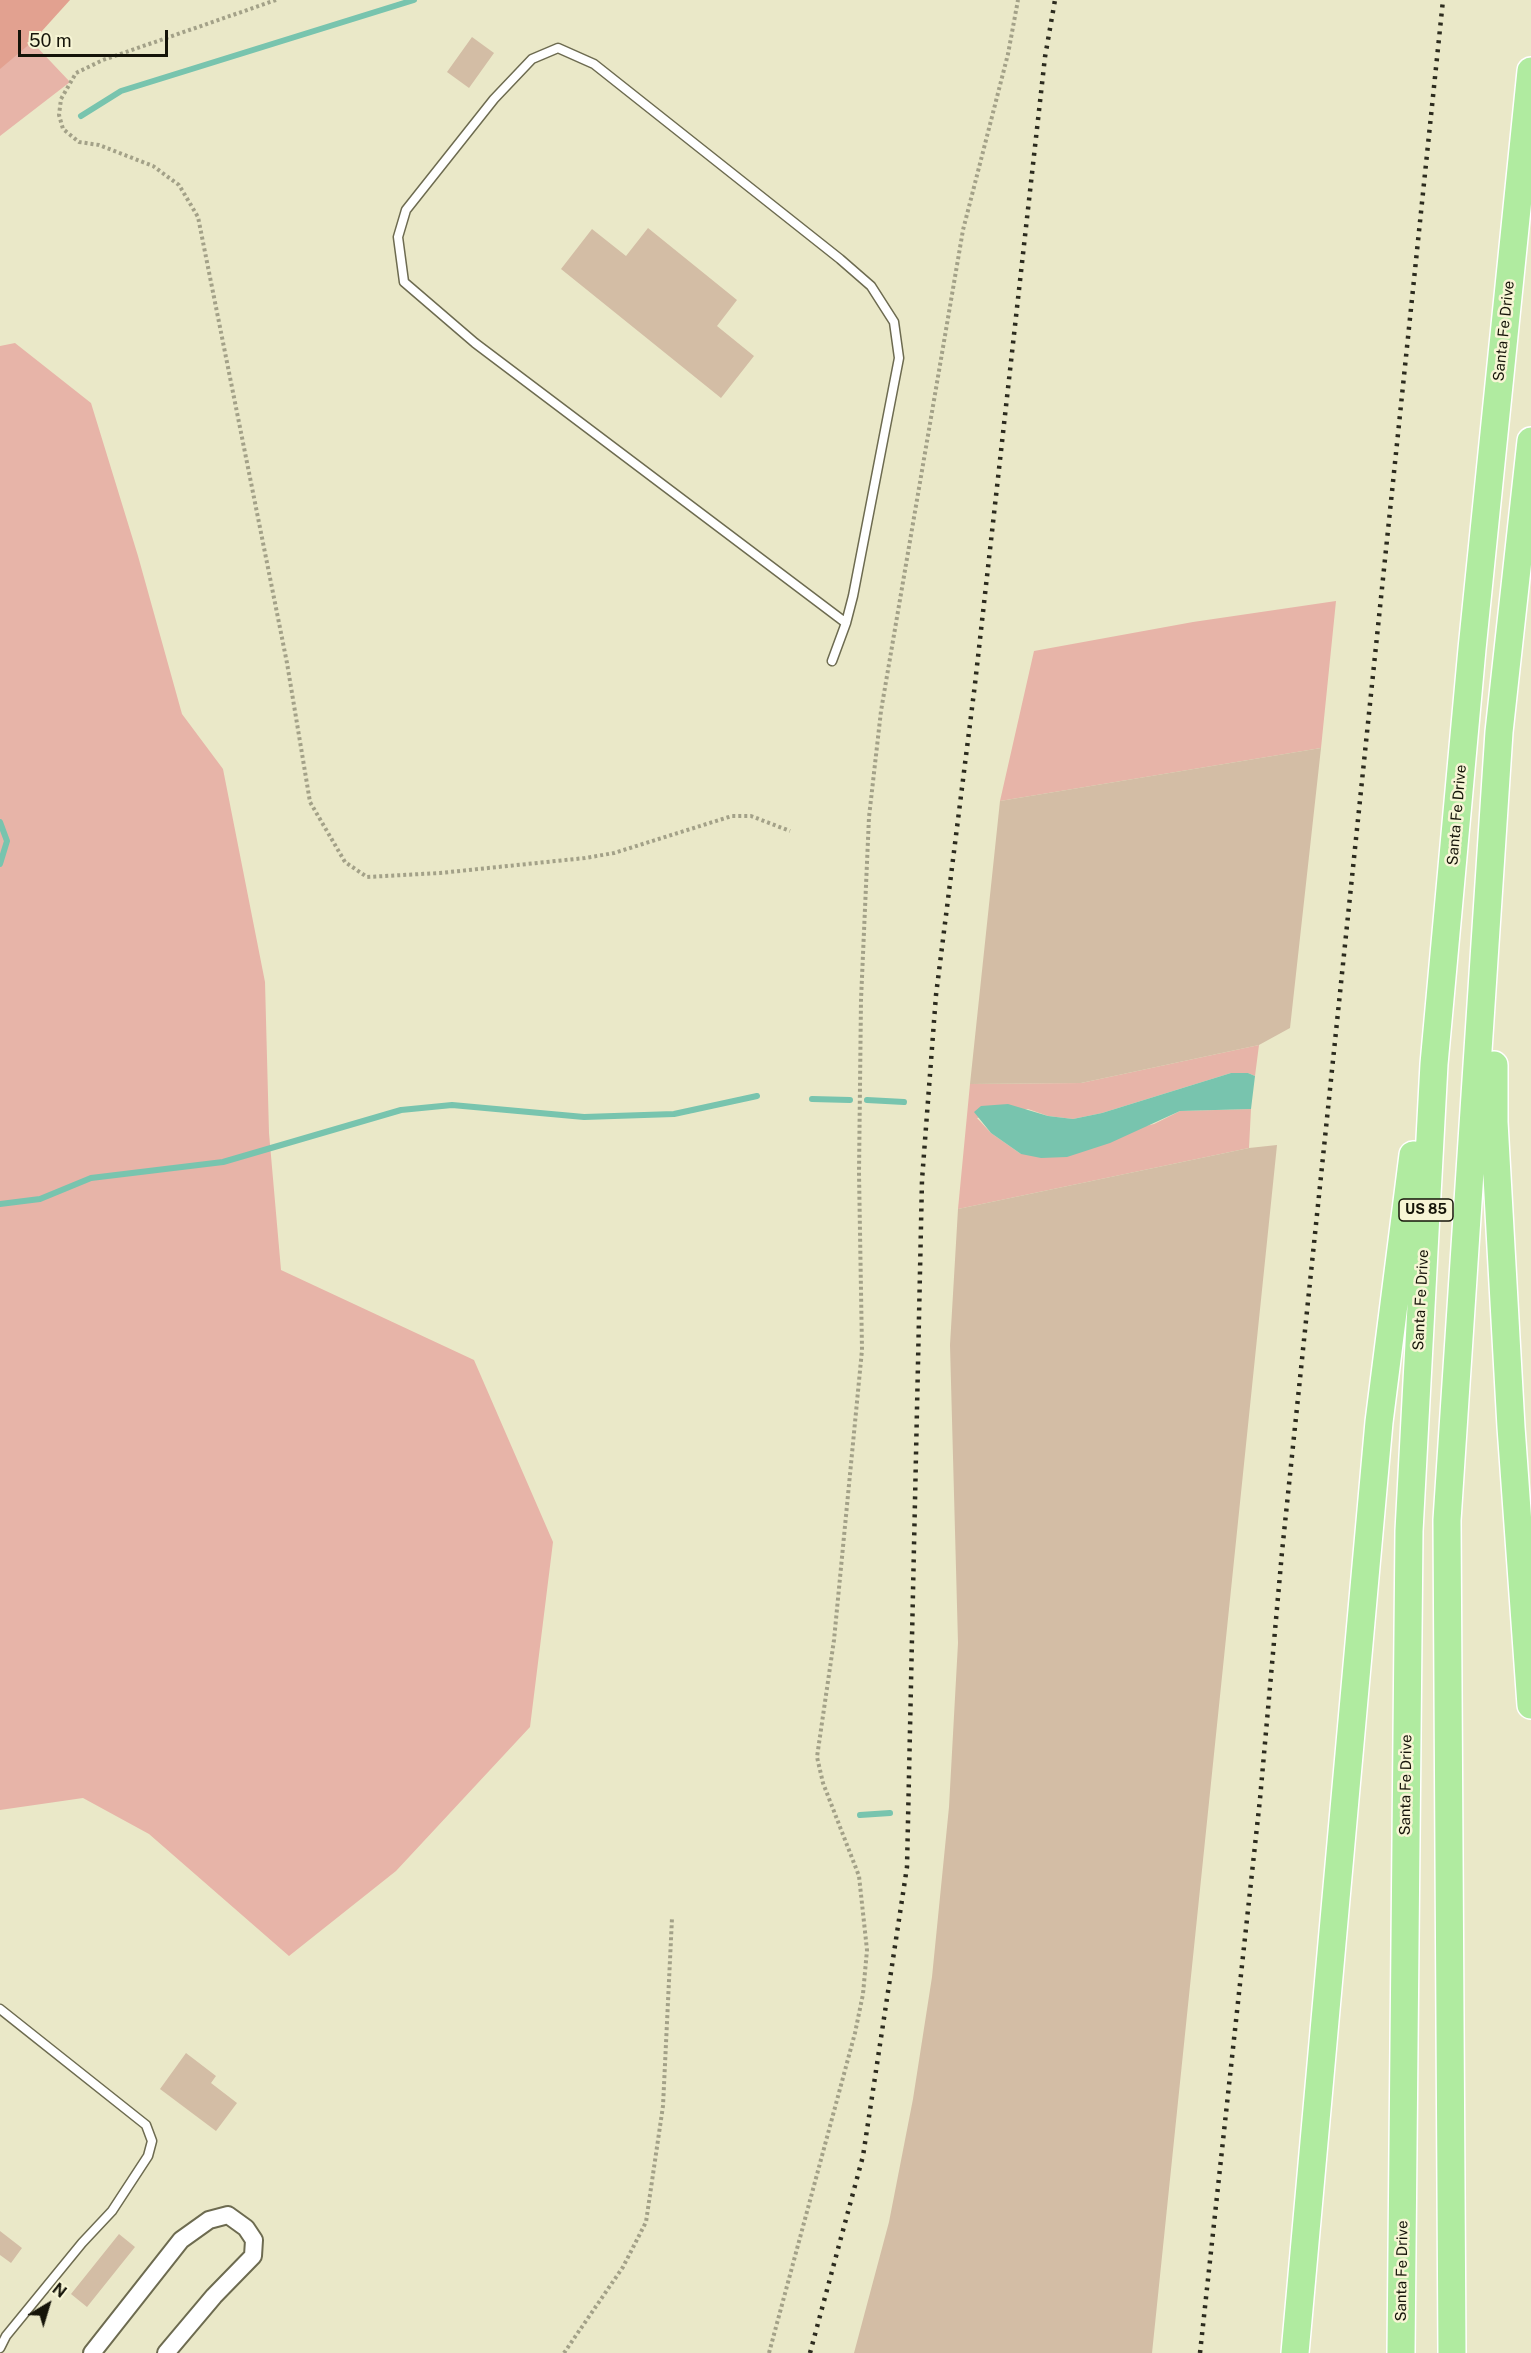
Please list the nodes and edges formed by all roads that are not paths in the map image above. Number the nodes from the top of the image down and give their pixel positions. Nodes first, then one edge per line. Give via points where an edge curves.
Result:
1 (1531, 71) edge
2 (1531, 441) edge
3 (846, 622) junction
4 (832, 661) dead end
5 (1499, 732) junction
6 (1443, 961) junction
7 (1531, 1705) edge
8 (0, 2009) edge
9 (1, 2351) edge
10 (92, 2353) edge
11 (166, 2353) edge
12 (1295, 2353) edge
13 (1401, 2353) edge
14 (1452, 2353) edge

1 - 6 highway, Santa Fe Drive / US 85
2 - 5 highway, US 85
3 - 3 lane via 899,358 894,322 871,286 840,259 594,64 558,48 532,59 494,99 406,210 398,237 404,282 475,343
3 - 4 lane
5 - 7 highway via 1494,1122
5 - 14 highway, US 85 via 1447,1520
6 - 12 highway via 1422,1087 1379,1422
6 - 13 highway, Santa Fe Drive / US 85 via 1409,1531
8 - 9 lane via 146,2125 152,2141 148,2156 112,2211 6,2336
10 - 11 street via 181,2240 209,2220 228,2215 246,2228 254,2240 253,2256 213,2296

